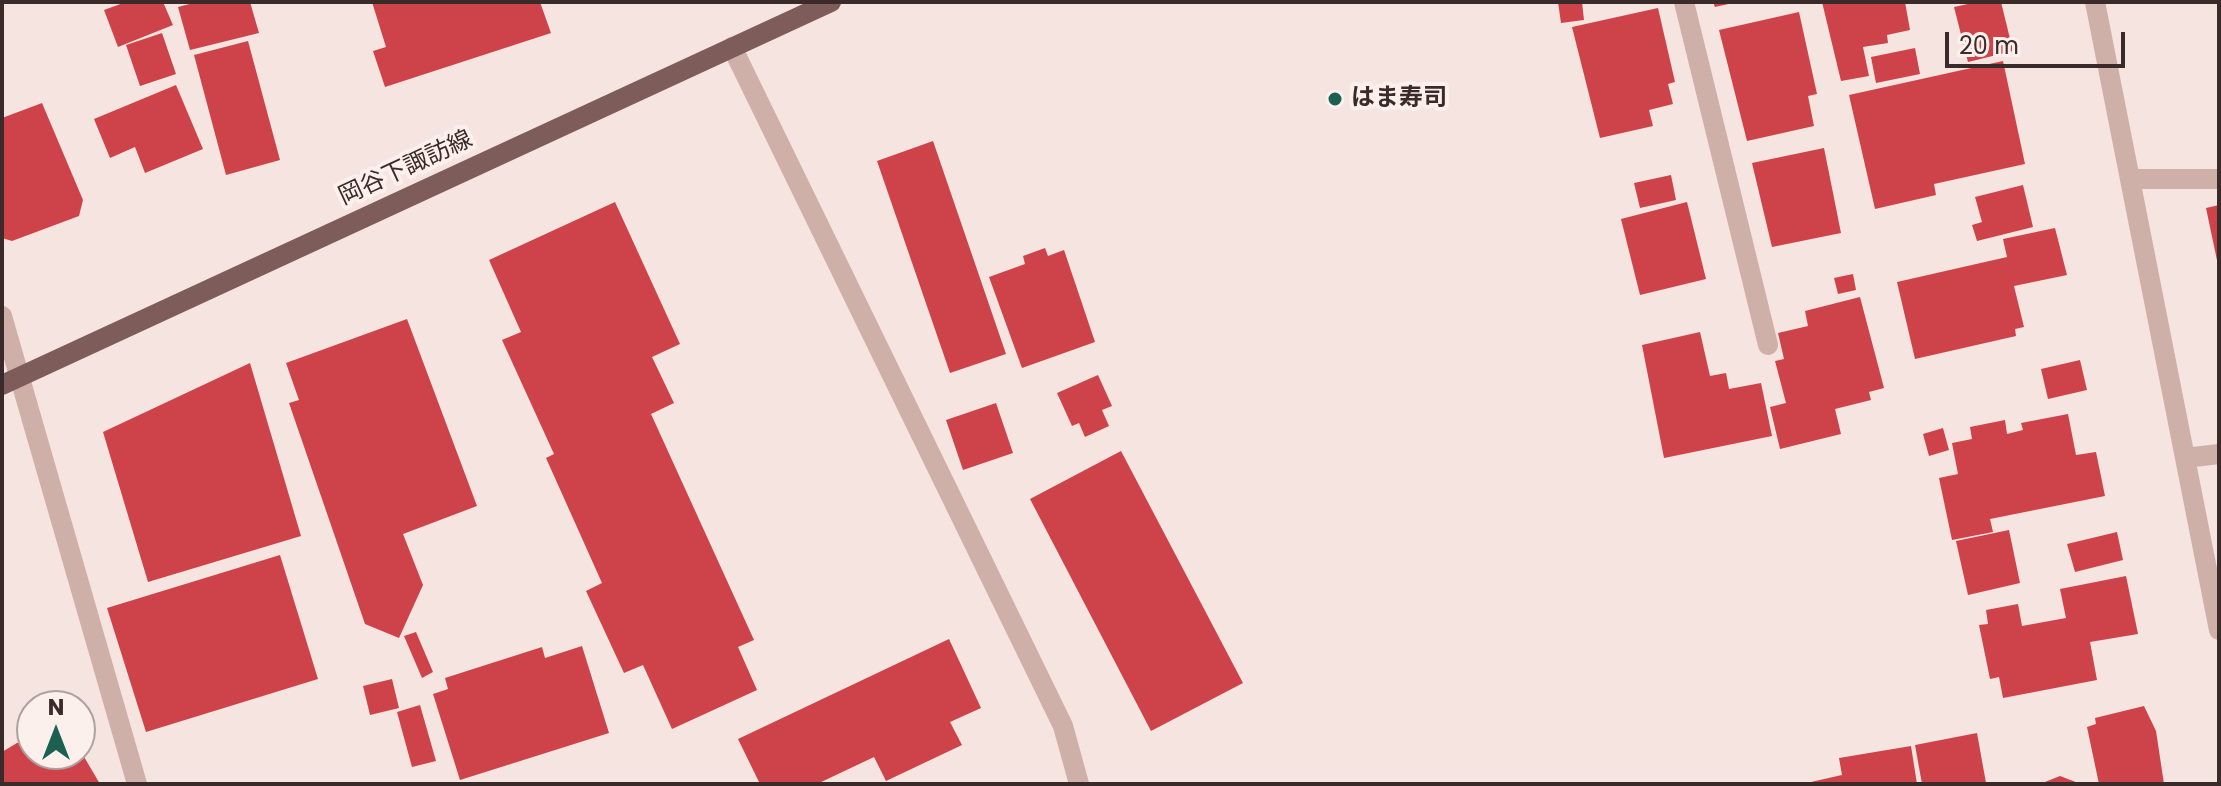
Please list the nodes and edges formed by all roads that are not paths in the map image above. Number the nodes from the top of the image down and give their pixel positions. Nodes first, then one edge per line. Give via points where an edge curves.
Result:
1 (831, 2) edge
2 (1684, 2) edge
3 (2095, 2) edge
4 (732, 47) junction
5 (2130, 179) junction
6 (2219, 179) edge
7 (2, 316) edge
8 (1768, 345) dead end
9 (11, 380) edge
10 (2219, 454) edge
11 (2185, 458) junction
12 (2219, 630) edge
13 (137, 784) edge
14 (1079, 784) edge

1 - 4 main road, 岡谷下諏訪線
2 - 8 street
3 - 5 street
4 - 9 main road, 岡谷下諏訪線
4 - 14 street via 1063,726
5 - 6 street
5 - 11 street
7 - 9 street
9 - 13 street
10 - 11 street
11 - 12 street

